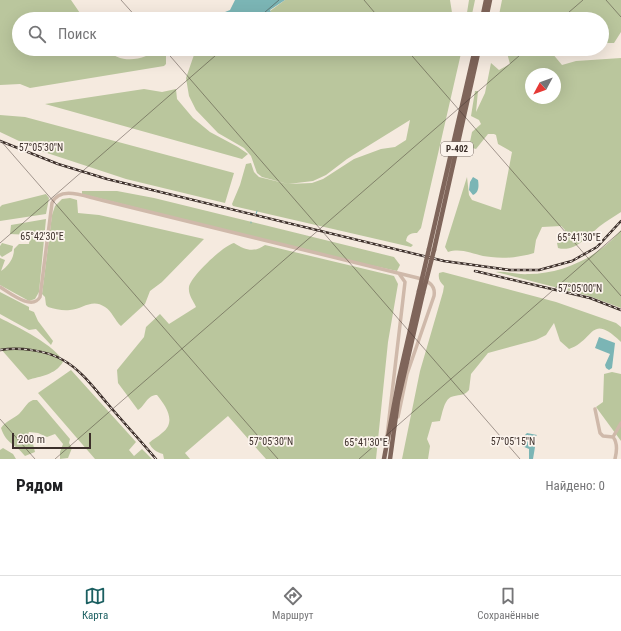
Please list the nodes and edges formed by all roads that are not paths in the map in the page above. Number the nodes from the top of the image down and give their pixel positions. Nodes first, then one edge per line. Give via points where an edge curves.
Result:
1 (486, 0) edge
2 (490, 0) edge
3 (483, 12) edge
4 (487, 12) edge
5 (473, 56) edge
6 (477, 56) edge
7 (432, 249) junction
8 (390, 272) junction
9 (418, 278) junction
10 (405, 282) junction
11 (0, 287) edge
12 (595, 409) dead end
13 (621, 423) edge
14 (613, 437) junction
15 (388, 449) junction
16 (384, 459) edge
17 (390, 459) edge
18 (616, 459) edge

1 - 3 main road
2 - 4 main road
5 - 7 main road, Р-402
6 - 7 main road, Р-402
7 - 15 main road, Р-402, bridge
8 - 9 street
8 - 10 street via 402,276
8 - 11 street via 65,193 57,195 52,203 39,299 29,303
9 - 10 street via 409,278
9 - 15 street via 432,284 434,296 407,374
10 - 15 street
12 - 14 street via 600,433
13 - 14 street
14 - 18 street via 617,450
15 - 16 main road, Р-402
15 - 17 main road, Р-402

